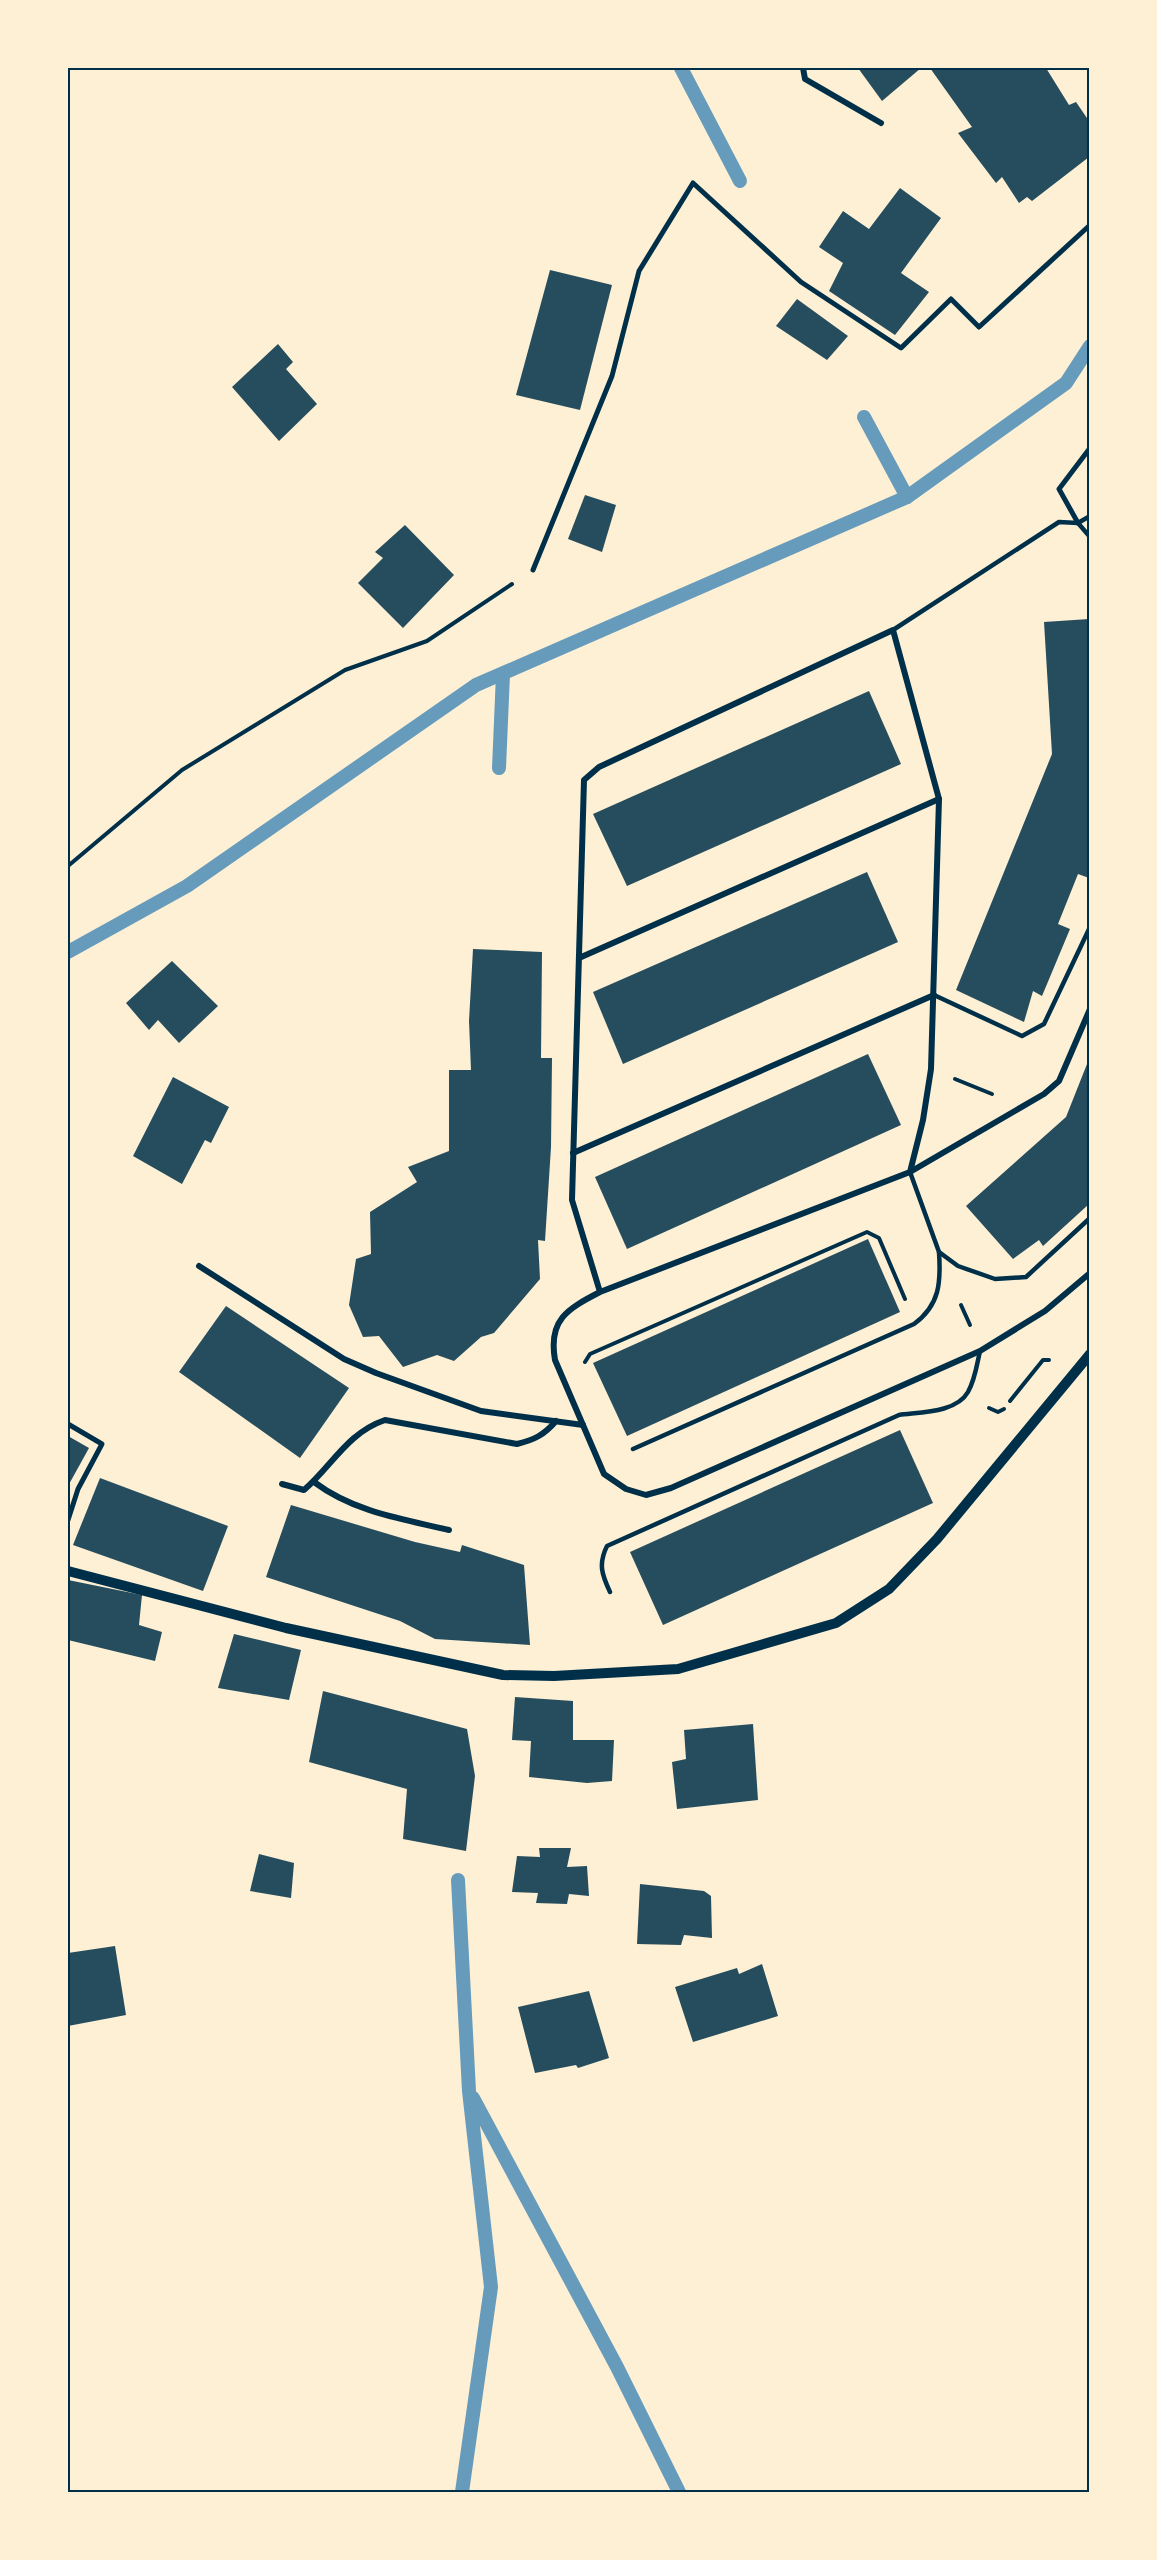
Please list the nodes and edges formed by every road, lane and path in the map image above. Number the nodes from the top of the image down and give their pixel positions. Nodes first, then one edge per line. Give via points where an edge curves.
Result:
1 (803, 68) edge
2 (881, 123) dead end
3 (1089, 225) edge
4 (1089, 448) edge
5 (1089, 516) edge
6 (1078, 523) junction
7 (1089, 537) edge
8 (533, 570) joint
9 (893, 630) junction
10 (939, 799) junction
11 (68, 866) edge
12 (1089, 927) edge
13 (579, 958) junction
14 (934, 995) junction
15 (1089, 1009) edge
16 (931, 1069) junction
17 (1024, 1107) junction
18 (573, 1153) junction
19 (910, 1172) junction
20 (1089, 1218) edge
21 (939, 1252) junction
22 (198, 1266) dead end
23 (1089, 1273) edge
24 (600, 1292) junction
25 (914, 1324) junction
26 (980, 1351) junction
27 (1089, 1354) edge
28 (584, 1363) dead end
29 (1075, 1374) junction
30 (968, 1393) junction
31 (556, 1421) junction
32 (68, 1424) edge
33 (583, 1425) junction
34 (633, 1449) dead end
35 (314, 1482) junction
36 (282, 1484) dead end
37 (68, 1520) edge
38 (450, 1530) dead end
39 (68, 1571) edge
40 (610, 1592) dead end

1 - 2 street via 805,79
3 - 8 street via 979,327 951,299 902,348 801,282 693,183 639,271 612,376
4 - 6 street via 1059,489
5 - 6 lane
6 - 7 lane
6 - 9 lane via 1059,522
8 - 11 path via 427,640 345,670 182,770
9 - 10 street
9 - 13 street via 591,772 584,780
10 - 13 street
10 - 14 street
12 - 14 lane via 1044,1024 1031,1033 1022,1036
13 - 18 street
14 - 16 street
14 - 18 street
15 - 17 street via 1059,1080
16 - 17 path
16 - 19 street
17 - 19 street
18 - 24 street via 572,1200
19 - 21 lane
19 - 24 street
20 - 21 lane via 1026,1276 995,1279 977,1274
21 - 25 lane via 939,1292 928,1314
22 - 31 street via 354,1364 472,1408
23 - 26 street via 1045,1311
24 - 33 street via 576,1304 554,1328 555,1360
25 - 28 path via 879,1238 867,1232 590,1354
25 - 34 lane
26 - 30 lane
26 - 33 street via 646,1495 626,1490 604,1474
27 - 29 street
29 - 30 path via 1053,1360 1043,1360 1004,1410 998,1412
29 - 39 street via 937,1539 889,1589 836,1623 678,1669 503,1675 286,1628
30 - 40 lane via 942,1409 899,1415 619,1539 607,1546 601,1559
31 - 33 street
31 - 35 street via 545,1434 517,1444 385,1420 372,1425 335,1455
32 - 37 street via 102,1444 78,1489
35 - 36 street via 304,1490
35 - 38 street via 333,1496 375,1514

